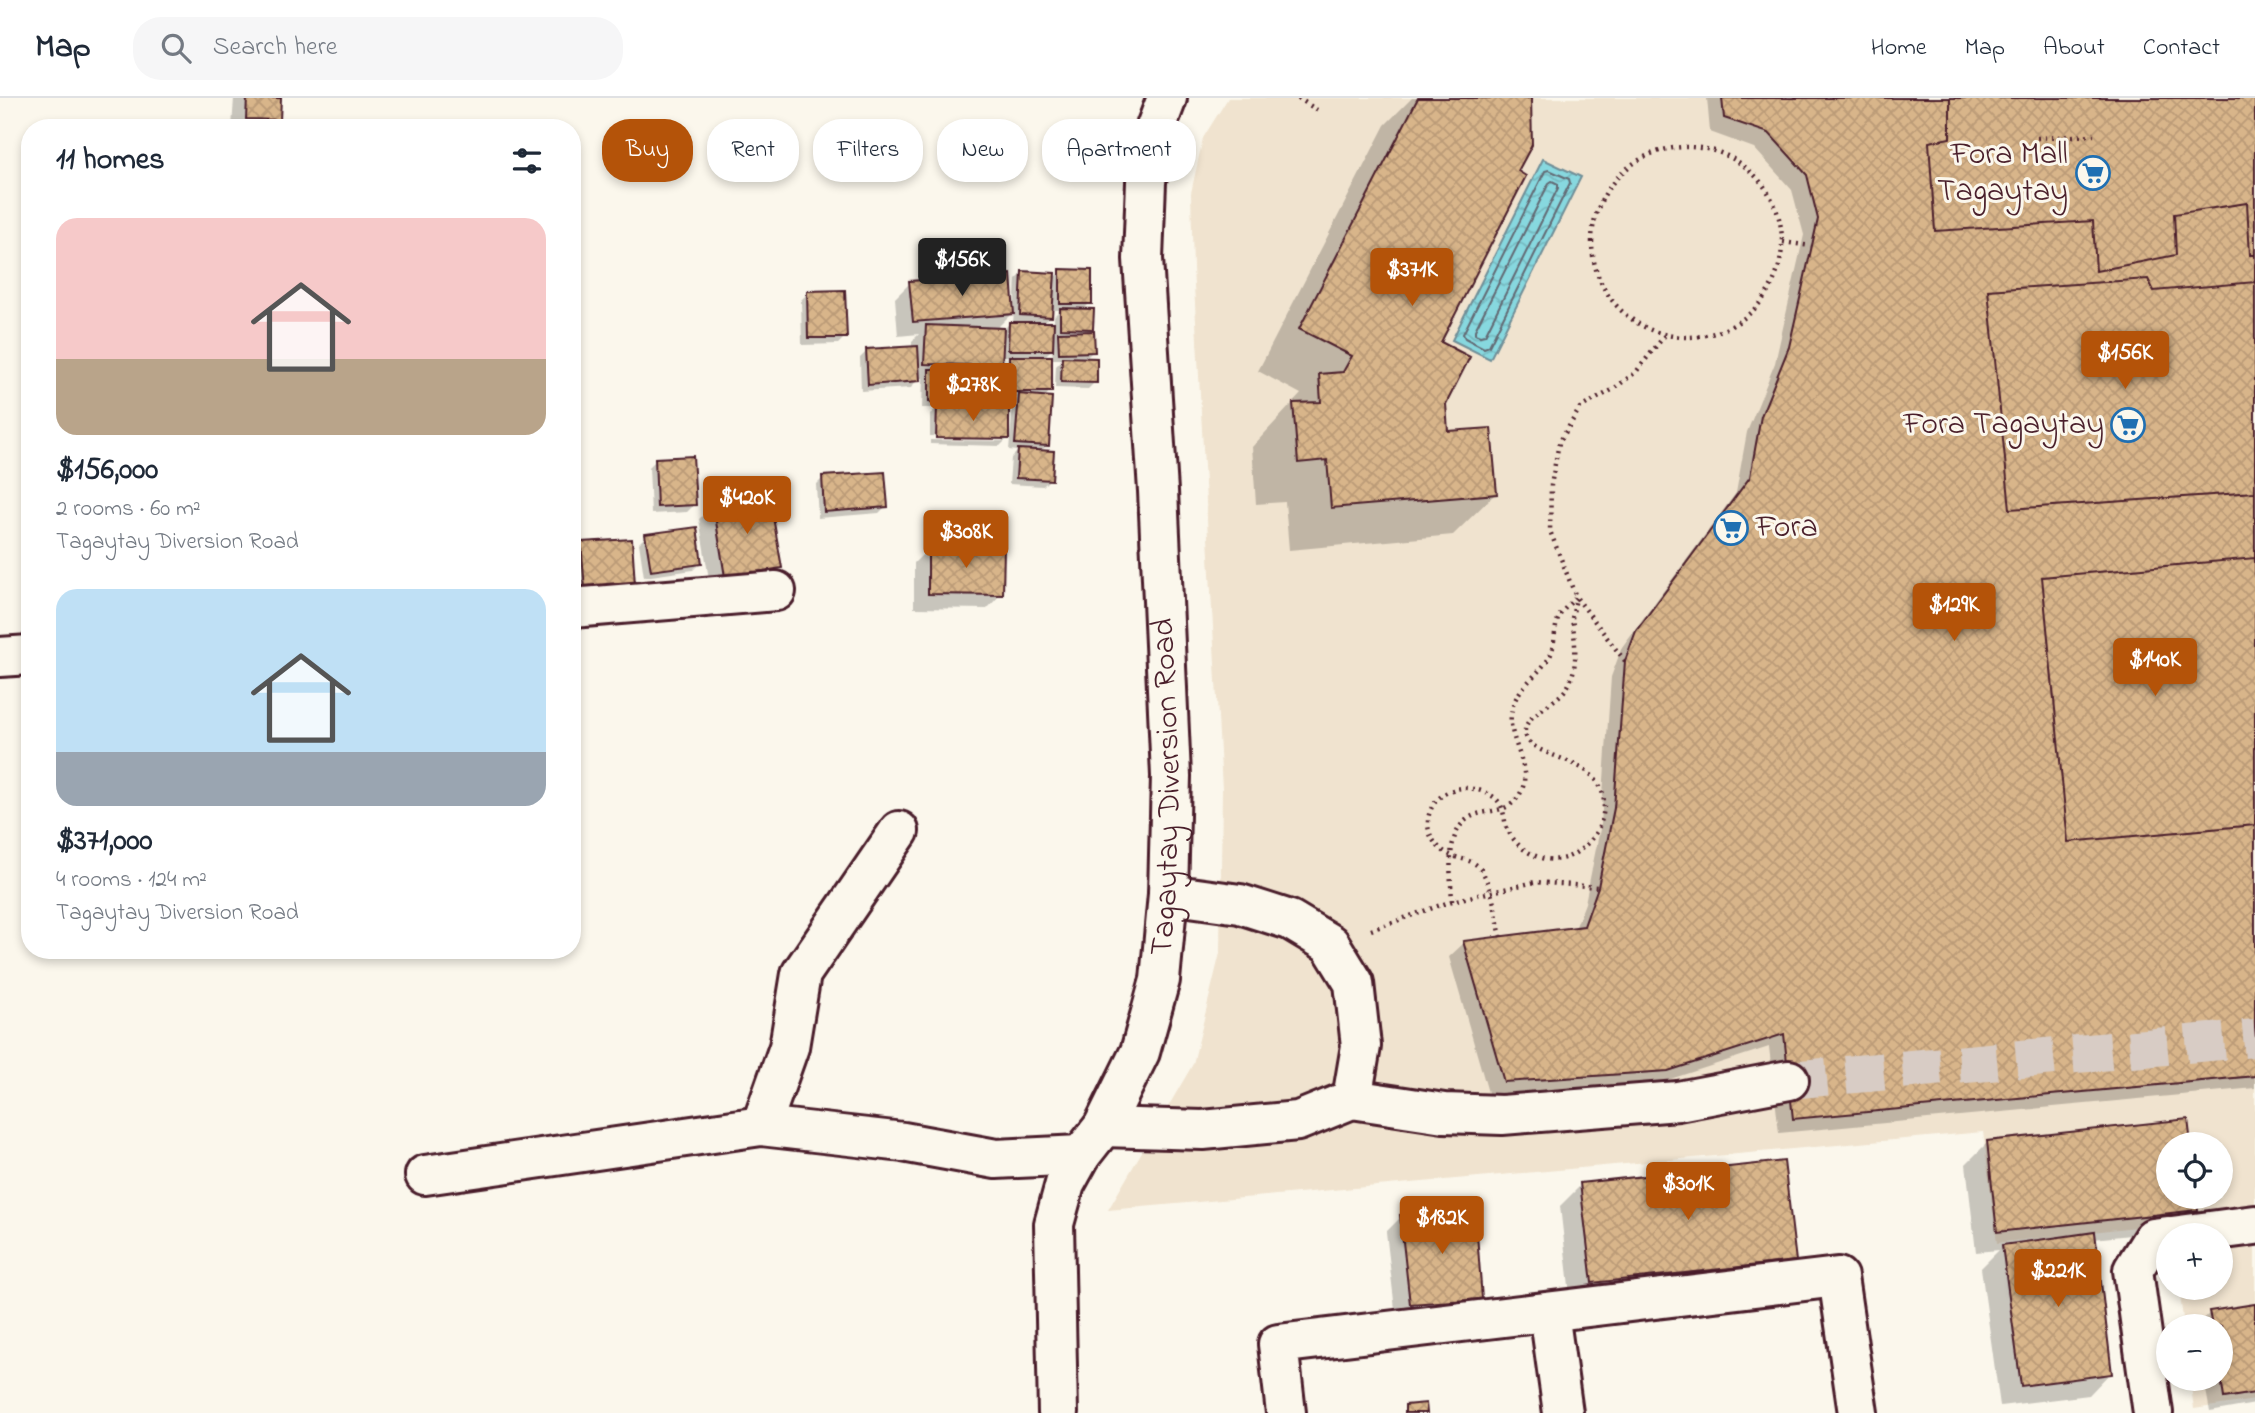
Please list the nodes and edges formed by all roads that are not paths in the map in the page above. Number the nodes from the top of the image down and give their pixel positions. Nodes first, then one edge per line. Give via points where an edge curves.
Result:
1 (1167, 98) edge
2 (776, 591) dead end
3 (581, 607) edge
4 (21, 656) edge
5 (0, 657) edge
6 (899, 831) dead end
7 (1168, 894) junction
8 (1790, 1080) tunnel mouth
9 (1352, 1099) junction
10 (761, 1126) junction
11 (1092, 1141) junction
12 (425, 1175) dead end
13 (2255, 1225) edge
14 (2233, 1228) edge
15 (2156, 1238) edge
16 (1549, 1312) junction
17 (1058, 1413) edge
18 (1286, 1413) edge
19 (1563, 1413) edge
20 (1858, 1413) edge
21 (2153, 1413) edge

1 - 7 street, Tagaytay Diversion Road via 1153,135 1143,259 1171,776
2 - 3 street
4 - 5 street
6 - 10 street via 801,974 789,1047
7 - 9 street via 1240,904 1290,920 1330,944 1354,983 1361,1046
7 - 11 street, Tagaytay Diversion Road via 1160,980 1140,1052
8 - 9 street via 1678,1101 1502,1115 1444,1113
9 - 11 street via 1298,1121
10 - 11 street via 903,1142 996,1159
10 - 12 street
11 - 17 street, Tagaytay Diversion Road via 1065,1184 1054,1224
13 - 14 street
15 - 21 street via 2133,1269
16 - 18 street via 1278,1344
16 - 19 street
16 - 20 street via 1838,1277

